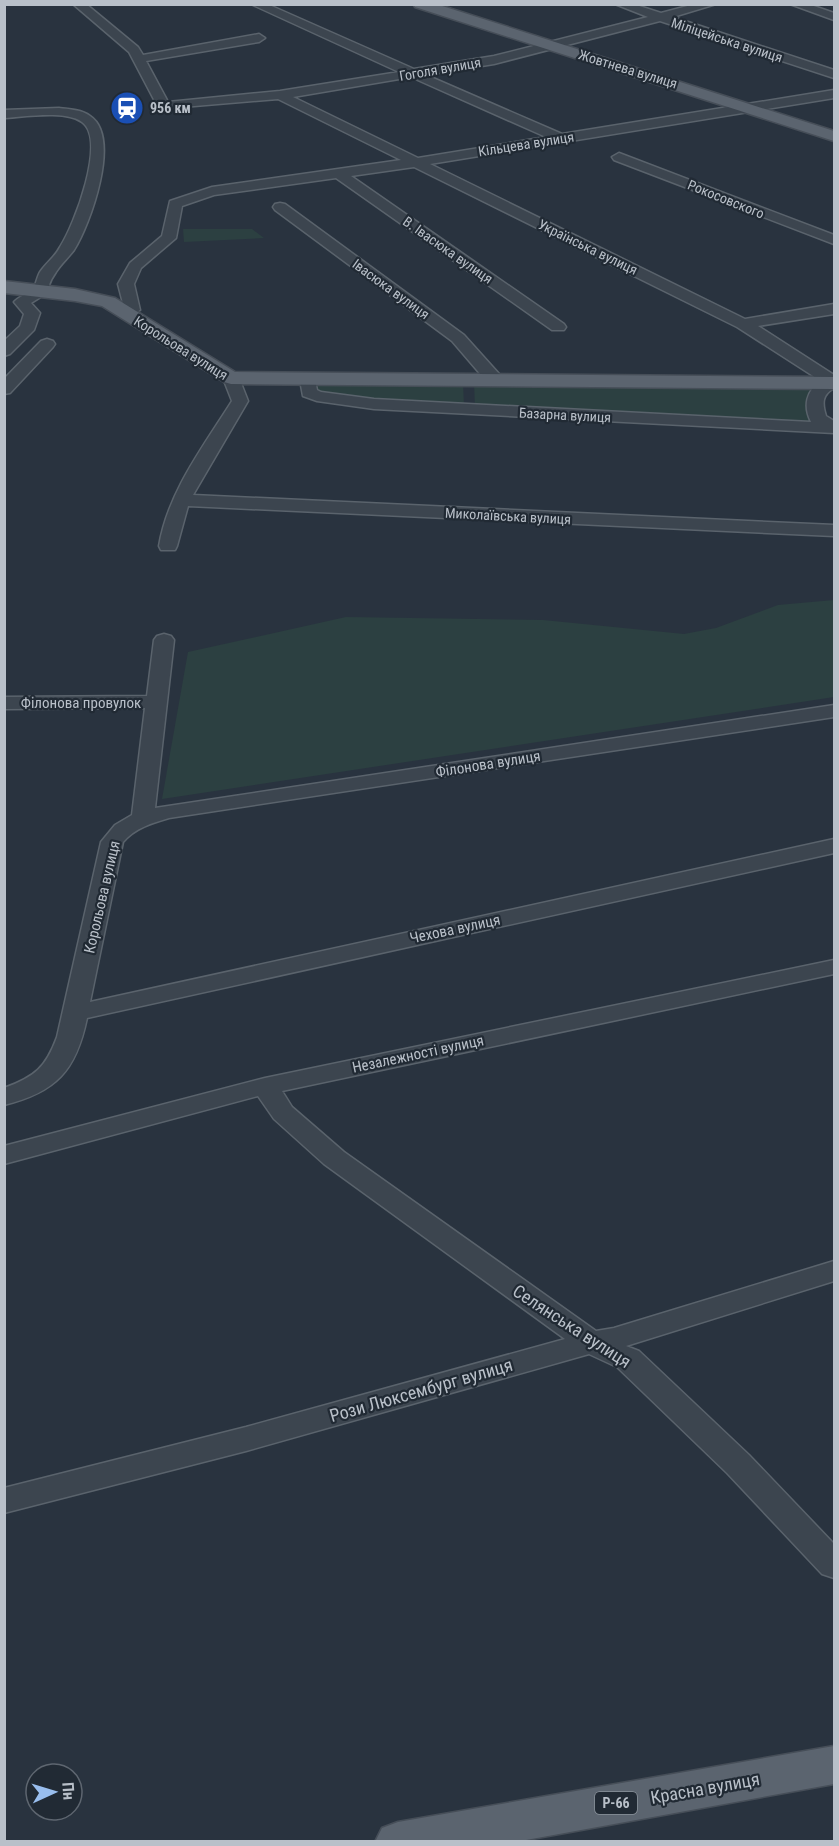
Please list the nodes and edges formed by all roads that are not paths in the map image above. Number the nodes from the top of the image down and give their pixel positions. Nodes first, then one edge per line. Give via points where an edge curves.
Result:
1 (256, 4) edge
2 (420, 4) edge
3 (620, 4) edge
4 (711, 4) edge
5 (795, 4) edge
6 (104, 6) dead end
7 (82, 7) edge
8 (834, 17) edge
9 (660, 18) junction
10 (258, 38) dead end
11 (549, 45) junction
12 (138, 59) junction
13 (415, 73) junction
14 (834, 74) edge
15 (834, 94) edge
16 (280, 95) junction
17 (746, 108) junction
18 (4, 114) edge
19 (834, 136) edge
20 (561, 139) junction
21 (619, 157) dead end
22 (417, 162) junction
23 (338, 173) junction
24 (217, 190) joint
25 (280, 207) dead end
26 (834, 240) edge
27 (6, 287) edge
28 (41, 291) junction
29 (834, 309) edge
30 (125, 312) junction
31 (743, 324) junction
32 (558, 327) dead end
33 (47, 344) dead end
34 (4, 351) edge
35 (231, 378) junction
36 (494, 379) junction
37 (308, 380) junction
38 (832, 383) edge
39 (4, 389) edge
40 (834, 427) edge
41 (182, 500) junction
42 (834, 531) edge
43 (168, 546) dead end
44 (164, 640) dead end
45 (157, 702) junction
46 (4, 703) edge
47 (834, 711) edge
48 (143, 819) junction
49 (834, 846) edge
50 (834, 967) edge
51 (76, 1013) junction
52 (265, 1086) junction
53 (4, 1097) edge
54 (4, 1155) edge
55 (834, 1271) edge
56 (591, 1343) junction
57 (4, 1501) edge
58 (834, 1565) edge
59 (834, 1765) edge
60 (398, 1842) edge

1 - 13 street
2 - 11 main road, Жовтнева вулиця
3 - 9 street, Міліцейська вулиця
4 - 9 street, Гоголя вулиця
5 - 8 street
6 - 7 street
7 - 12 street via 134,50
9 - 11 street, Гоголя вулиця
9 - 14 street, Міліцейська вулиця
10 - 12 street
11 - 13 street, Гоголя вулиця via 494,60
11 - 17 main road, Жовтнева вулиця
12 - 16 street, Гоголя вулиця via 164,106
13 - 16 street, Гоголя вулиця
13 - 20 street
15 - 17 street, Кільцева вулиця
16 - 22 street, Українська вулиця
17 - 19 main road, Жовтнева вулиця
17 - 20 street, Кільцева вулиця
18 - 28 street via 71,112 87,119 97,130 98,163 76,228 67,248 44,275
20 - 22 street, Кільцева вулиця
21 - 26 street, Рокосовского
22 - 23 street, Кільцева вулиця
22 - 31 street, Українська вулиця
23 - 24 street, Кільцева вулиця
23 - 32 street, В. Івасюка вулиця
24 - 30 street, Корольова вулиця via 175,204 169,238 135,267 126,284 132,310
25 - 36 street, Івасюка вулиця via 458,338
27 - 28 main road
28 - 30 main road via 108,302
28 - 34 street via 22,302 32,314 28,327
29 - 31 street
30 - 35 main road, Корольова вулиця
31 - 38 street, Українська вулиця
33 - 39 street
35 - 37 main road
35 - 41 street, Корольова вулиця via 240,401
36 - 37 main road
36 - 38 main road
37 - 40 street, Базарна вулиця via 309,392 317,396 374,404
38 - 40 street via 819,388 814,408 818,419
41 - 42 street, Миколаївська вулиця
41 - 43 street, Корольова вулиця
44 - 45 street
45 - 46 street, Філонова провулок
45 - 48 street
47 - 48 street, Філонова вулиця via 167,812
48 - 51 street, Корольова вулиця via 122,830 112,842
49 - 51 street, Чехова вулиця
50 - 52 street, Незалежності вулиця
51 - 53 street, Корольова вулиця via 58,1067 29,1089
52 - 54 street, Незалежності вулиця
52 - 56 street, Селянська вулиця via 283,1113 334,1158
55 - 56 street, Рози Люксембург вулиця
56 - 57 street, Рози Люксембург вулиця via 246,1439
56 - 58 street, Селянська вулиця via 628,1359 738,1464
59 - 60 main road, Красна вулиця / Р-66

